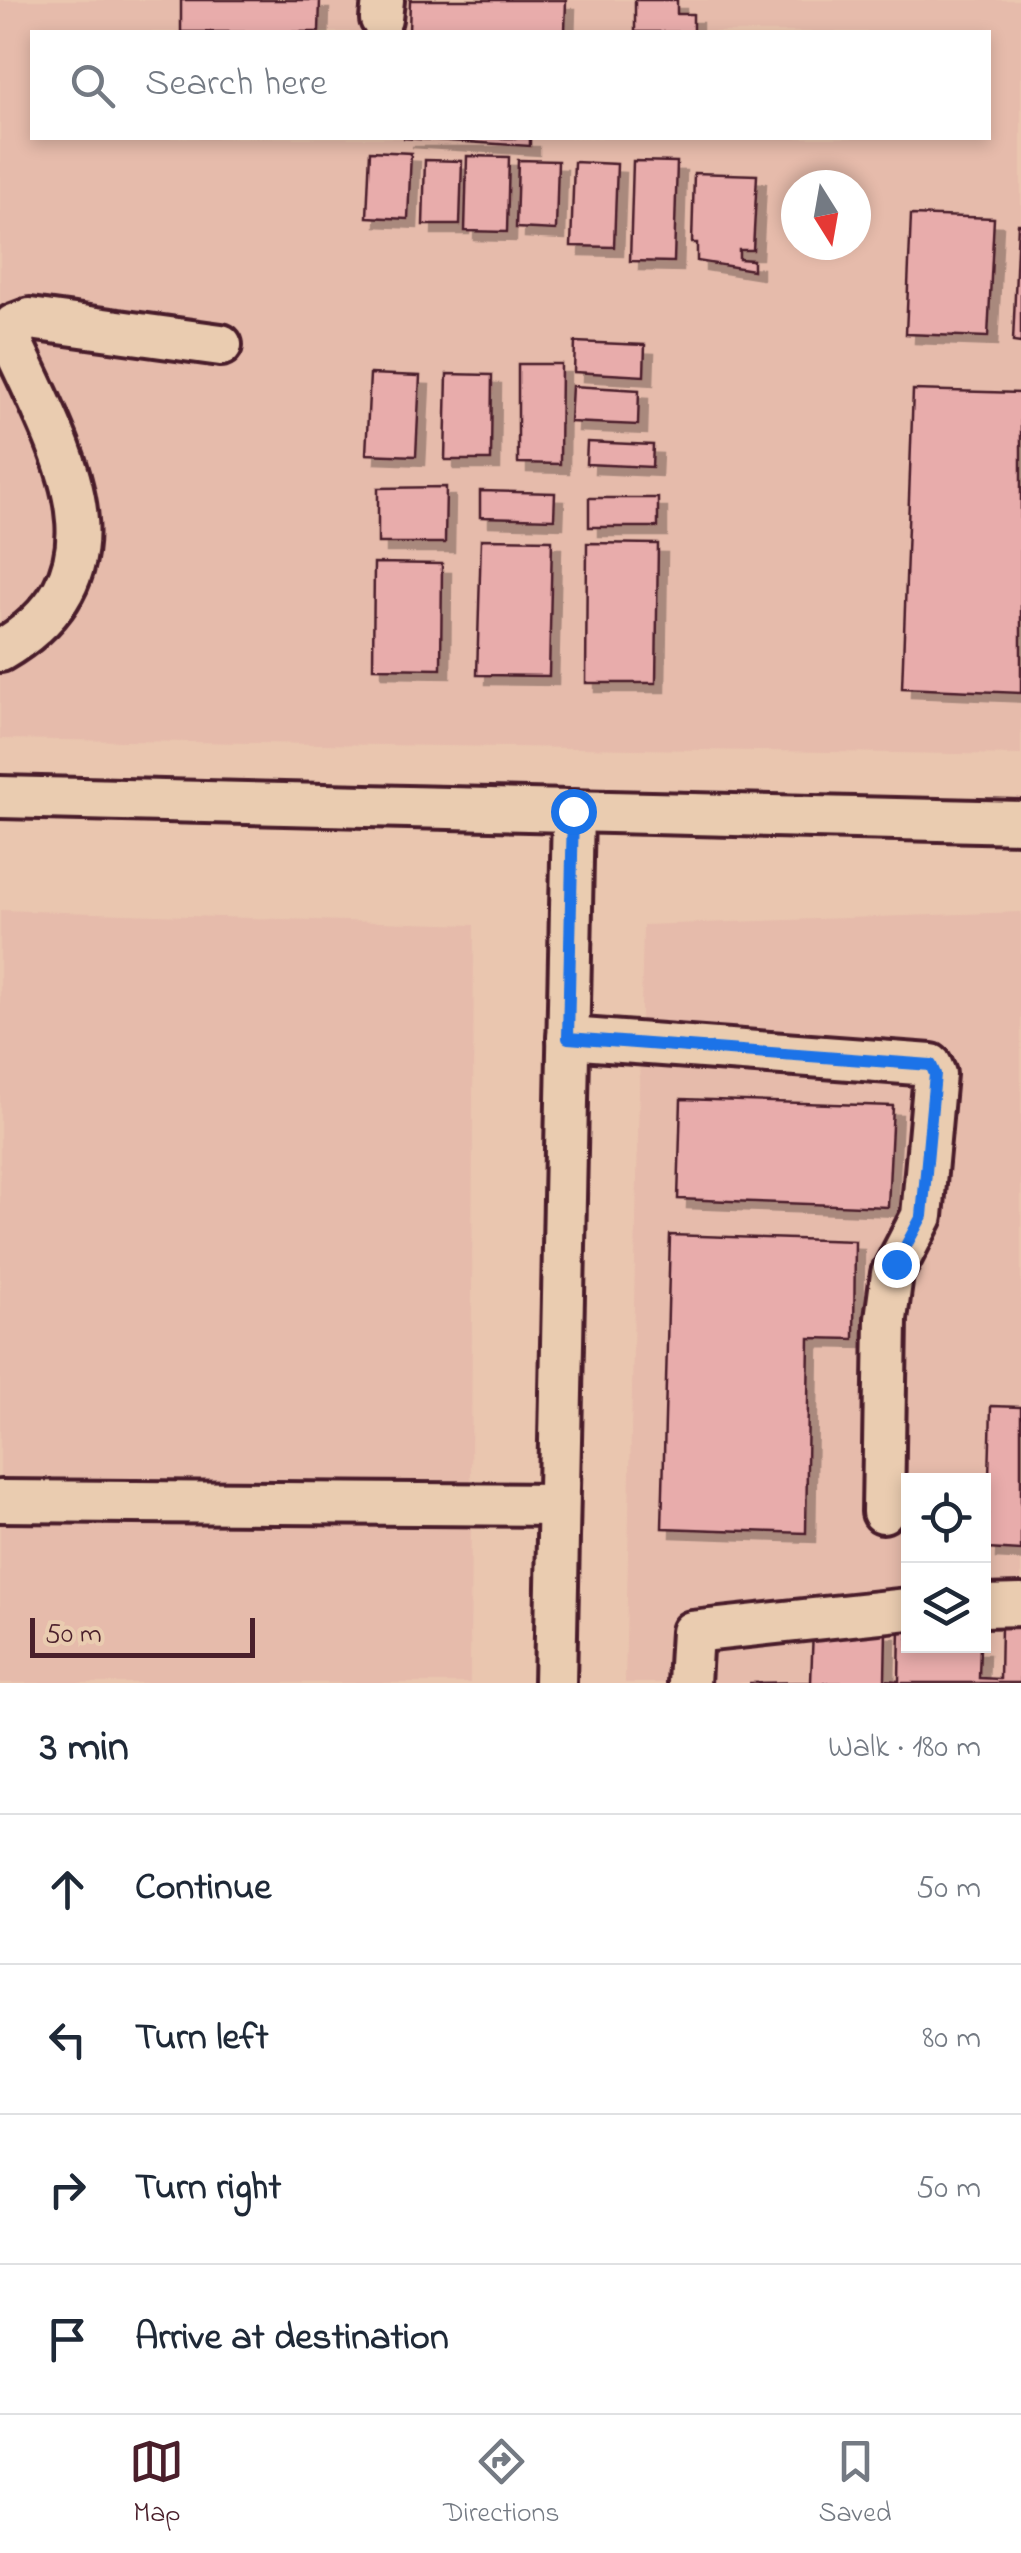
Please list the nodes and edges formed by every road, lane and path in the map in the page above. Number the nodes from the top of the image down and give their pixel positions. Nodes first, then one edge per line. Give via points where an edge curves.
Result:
1 (221, 345) dead end
2 (0, 651) edge
3 (0, 797) edge
4 (573, 811) junction
5 (1021, 822) edge
6 (568, 1038) junction
7 (0, 1501) edge
8 (558, 1505) junction
9 (883, 1512) dead end
10 (1021, 1605) edge
11 (991, 1606) edge
12 (901, 1610) edge
13 (555, 1683) edge
14 (689, 1683) edge

1 - 2 street via 30,319 14,326 13,345 71,480 76,542 72,574 52,613
3 - 4 street
4 - 5 street
4 - 6 street
6 - 8 street
6 - 9 street via 931,1065 922,1216 892,1274 886,1318
7 - 8 street
8 - 13 street
10 - 11 street
12 - 14 street via 692,1632

